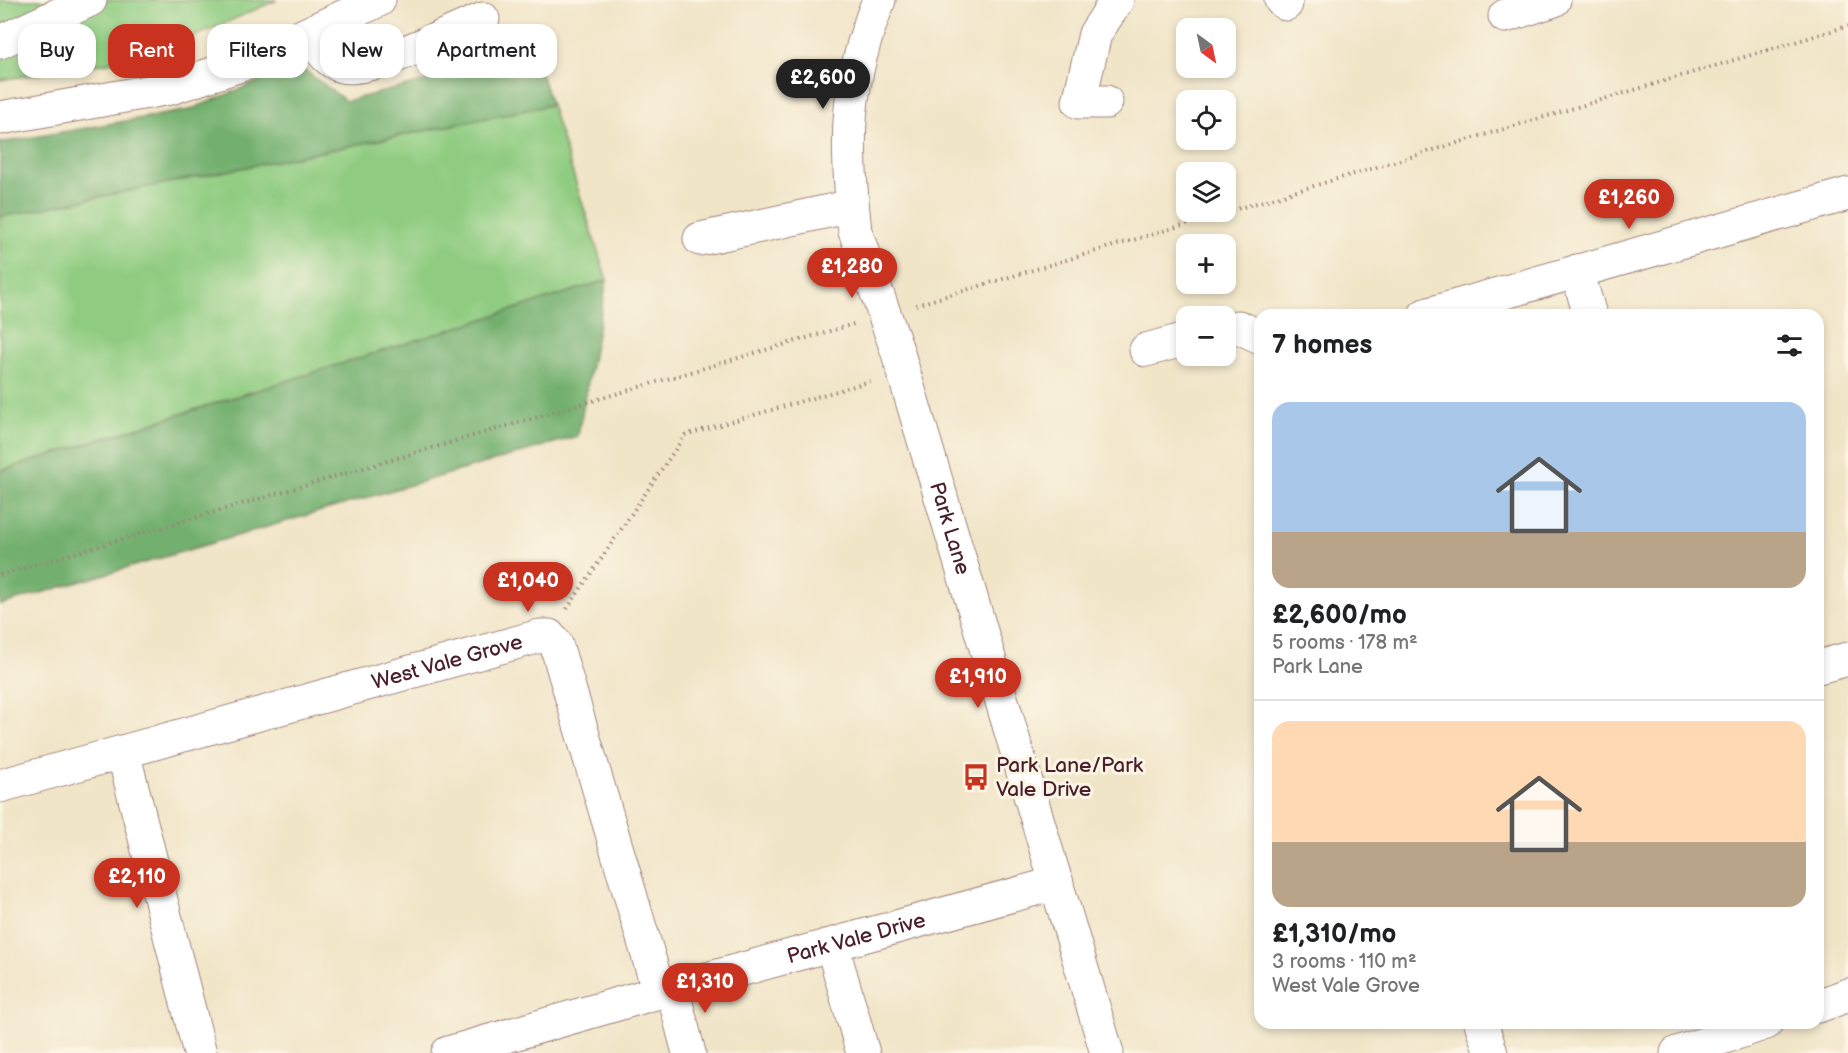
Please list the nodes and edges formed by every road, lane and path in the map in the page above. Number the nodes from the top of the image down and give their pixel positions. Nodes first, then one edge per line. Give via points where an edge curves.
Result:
1 (90, 0) edge
2 (379, 0) edge
3 (879, 0) edge
4 (1117, 0) edge
5 (1543, 1) edge
6 (1505, 16) dead end
7 (483, 19) dead end
8 (1848, 26) edge
9 (308, 34) joint
10 (0, 42) edge
11 (207, 76) edge
12 (1106, 102) dead end
13 (0, 118) edge
14 (1848, 194) edge
15 (853, 218) junction
16 (700, 238) dead end
17 (1577, 271) junction
18 (906, 308) dead end
19 (1446, 309) edge
20 (1588, 309) edge
21 (860, 322) dead end
22 (1236, 327) edge
23 (1254, 334) edge
24 (1176, 342) edge
25 (1146, 350) dead end
26 (900, 361) junction
27 (0, 575) edge
28 (549, 636) junction
29 (1848, 659) edge
30 (1824, 665) edge
31 (123, 752) junction
32 (0, 786) edge
33 (1057, 884) junction
34 (832, 945) junction
35 (665, 990) junction
36 (1848, 995) edge
37 (1824, 1004) edge
38 (1483, 1029) edge
39 (1748, 1029) edge
40 (200, 1053) edge
41 (448, 1053) edge
42 (689, 1053) edge
43 (863, 1053) edge
44 (1107, 1053) edge
45 (1491, 1053) edge
46 (1677, 1053) edge

1 - 10 street
2 - 9 street
3 - 15 street, Park Lane via 855,71 848,118
4 - 12 street via 1095,34 1079,102
5 - 6 street
7 - 9 street via 372,64 344,67 328,59
8 - 18 path
11 - 13 street via 170,88
14 - 17 street
15 - 16 street
15 - 26 street, Park Lane, bridge
17 - 19 street
17 - 20 street
21 - 27 path
22 - 23 street
24 - 25 street
26 - 28 path via 685,435
26 - 33 street, Park Lane
28 - 31 street, West Vale Grove
28 - 35 street, West Vale Grove via 556,644
29 - 30 street
31 - 32 street, West Vale Grove
31 - 40 street
33 - 34 street, Park Vale Drive
33 - 44 street, Park Lane
34 - 35 street, Park Vale Drive
34 - 43 street
35 - 41 street, Park Vale Drive
35 - 42 street, West Vale Grove
36 - 37 street
38 - 45 street
39 - 46 street

